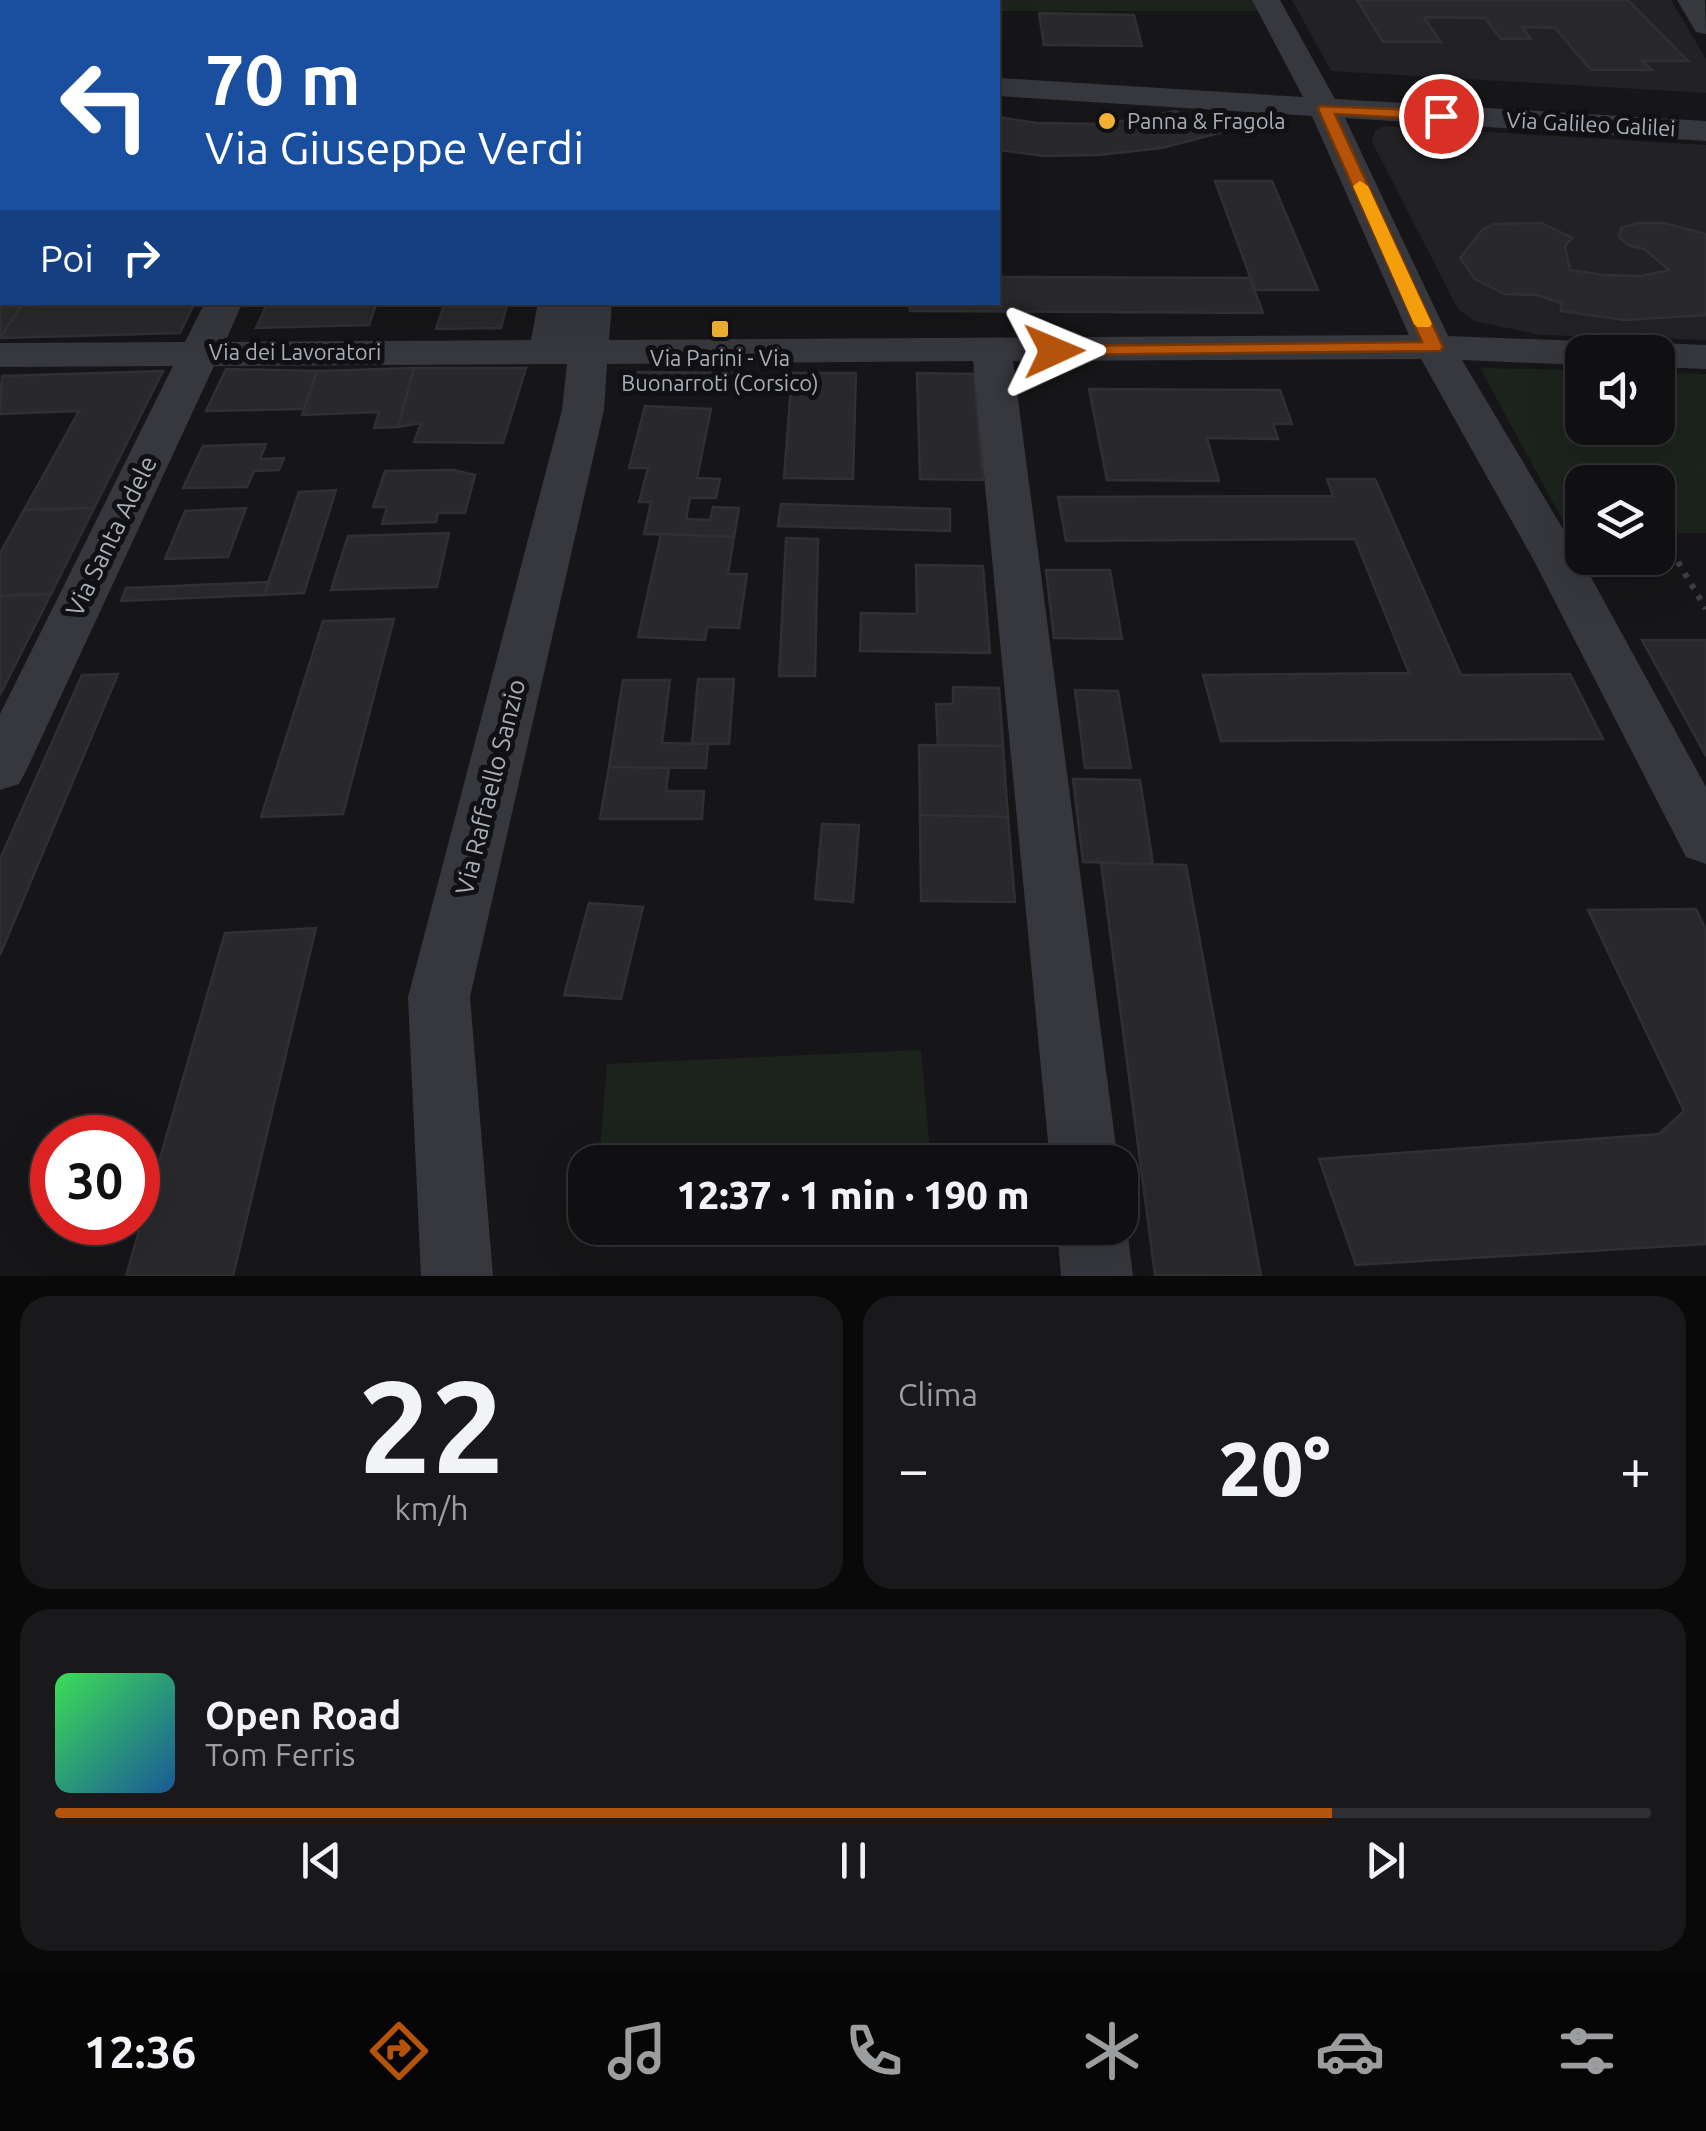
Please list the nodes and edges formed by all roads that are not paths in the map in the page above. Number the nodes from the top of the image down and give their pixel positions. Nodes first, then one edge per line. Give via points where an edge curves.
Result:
1 (1266, 0) edge
2 (1690, 0) edge
3 (1706, 26) edge
4 (1000, 72) edge
5 (1000, 87) edge
6 (1320, 100) junction
7 (1706, 112) edge
8 (1706, 131) edge
9 (222, 305) edge
10 (559, 305) edge
11 (577, 335) edge
12 (1434, 347) junction
13 (1565, 351) edge
14 (199, 352) junction
15 (992, 352) junction
16 (0, 355) edge
17 (1675, 356) edge
18 (1706, 357) edge
19 (0, 769) edge
20 (1706, 840) edge
21 (1082, 1145) edge
22 (1094, 1245) edge
23 (456, 1276) edge
24 (1097, 1276) edge

1 - 6 street
2 - 3 street
4 - 6 street, Via Galileo Galilei
5 - 6 street, Via Galileo Galilei
6 - 7 street, Via Galileo Galilei
6 - 8 street, Via Galileo Galilei
6 - 12 street
9 - 14 street, Via Santa Adele
10 - 11 street, Via Raffaello Sanzio
11 - 14 street, Via dei Lavoratori
11 - 15 street, Via dei Lavoratori
11 - 23 street, Via Raffaello Sanzio via 583,410 439,997
12 - 13 street, Via dei Lavoratori
12 - 15 street, Via dei Lavoratori
12 - 20 street via 1557,559
14 - 16 street, Via dei Lavoratori
14 - 19 street, Via Santa Adele
15 - 21 street
17 - 18 street
22 - 24 street

